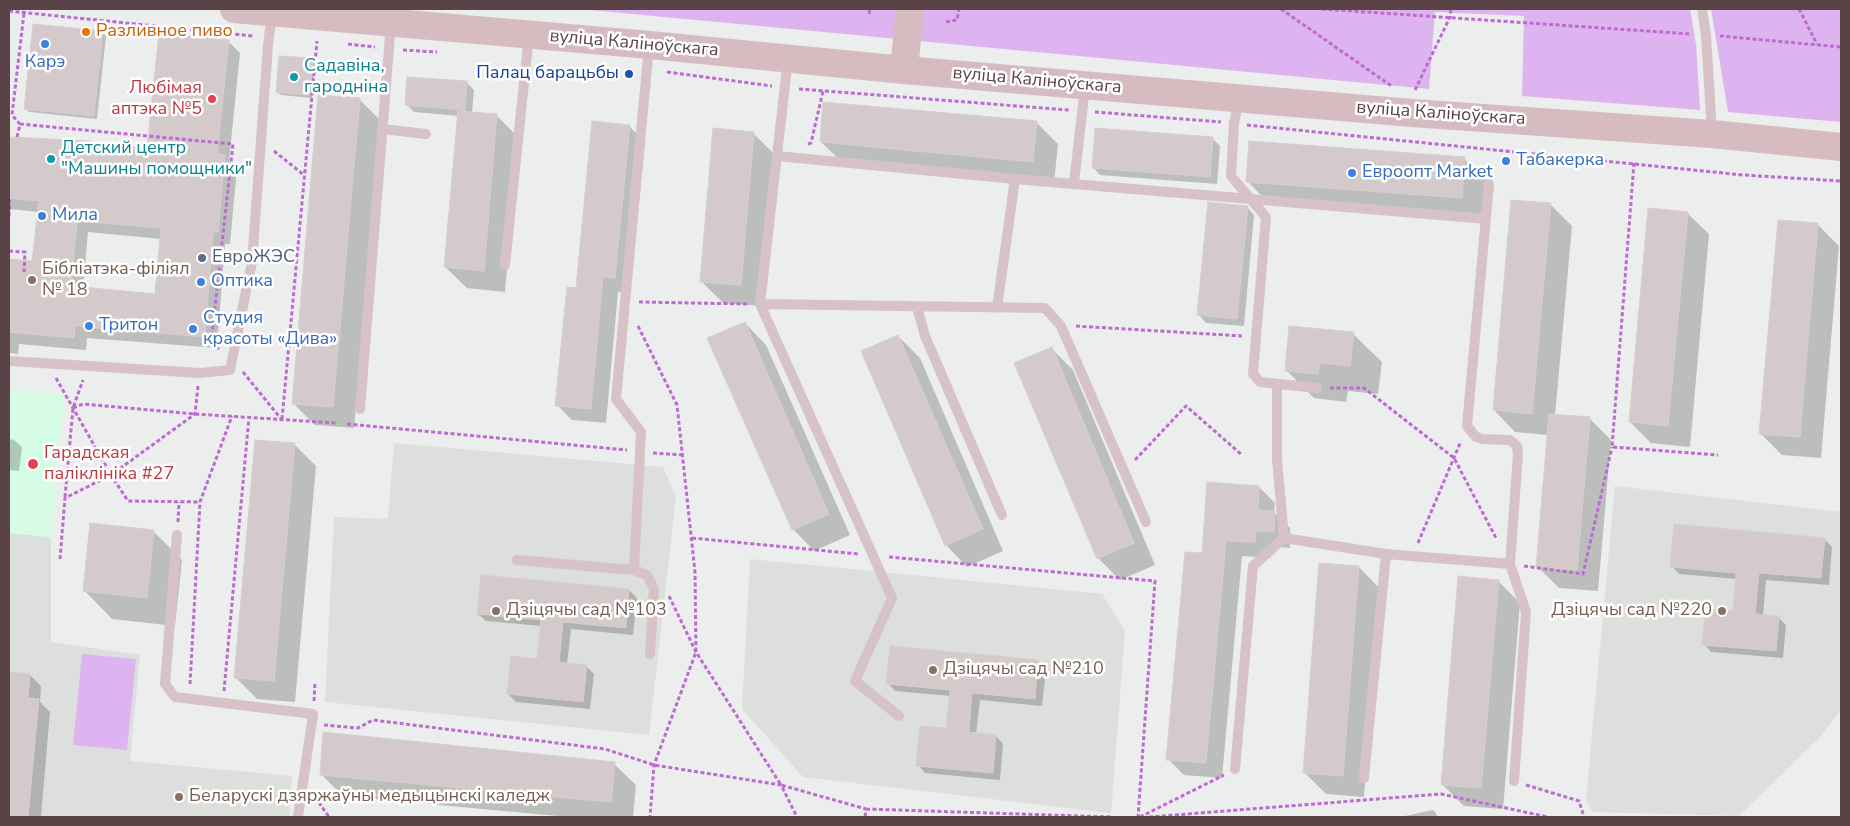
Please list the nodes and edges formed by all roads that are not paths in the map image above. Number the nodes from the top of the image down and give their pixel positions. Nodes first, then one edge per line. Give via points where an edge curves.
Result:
1 (234, 9) edge
2 (910, 9) edge
3 (1702, 9) edge
4 (272, 12) junction
5 (391, 22) junction
6 (529, 34) junction
7 (650, 44) junction
8 (788, 58) junction
9 (904, 70) junction
10 (1085, 85) junction
11 (1240, 98) junction
12 (382, 129) junction
13 (426, 134) dead end
14 (1712, 134) junction
15 (1841, 147) edge
16 (778, 156) junction
17 (1016, 179) junction
18 (1074, 183) junction
19 (1490, 184) dead end
20 (1249, 198) junction
21 (1486, 219) junction
22 (505, 265) dead end
23 (760, 304) junction
24 (917, 307) junction
25 (997, 308) junction
26 (9, 361) edge
27 (1277, 384) junction
28 (1317, 388) road end
29 (360, 410) dead end
30 (1002, 515) dead end
31 (1146, 522) dead end
32 (177, 535) road end
33 (1284, 538) junction
34 (1386, 554) junction
35 (516, 560) dead end
36 (1510, 564) junction
37 (634, 570) junction
38 (650, 654) dead end
39 (900, 716) dead end
40 (1235, 770) road end
41 (1364, 778) dead end
42 (1514, 781) road end
43 (298, 817) edge

1 - 4 main road, вуліца Каліноўскага
2 - 9 main road
3 - 14 lane
4 - 5 main road, вуліца Каліноўскага
4 - 26 lane via 252,262 230,370 200,374
5 - 6 main road, вуліца Каліноўскага
5 - 12 lane
6 - 7 main road, вуліца Каліноўскага
6 - 22 lane
7 - 8 main road, вуліца Каліноўскага
7 - 37 lane via 616,399 641,432
8 - 9 main road, вуліца Каліноўскага
8 - 16 lane
9 - 10 main road, вуліца Каліноўскага
10 - 11 main road, вуліца Каліноўскага
10 - 18 lane
11 - 14 main road, вуліца Каліноўскага
11 - 20 lane via 1234,124 1231,176
12 - 13 lane
12 - 29 lane
14 - 15 main road, вуліца Каліноўскага
16 - 17 lane
16 - 23 lane
17 - 18 lane
17 - 25 lane
18 - 20 lane
19 - 21 lane
20 - 21 lane
20 - 27 lane via 1266,217 1253,374 1260,382
21 - 36 lane via 1467,426 1476,437 1510,440 1517,446
23 - 24 lane
23 - 39 lane via 892,598 855,681
24 - 25 lane
24 - 30 lane via 925,336
25 - 31 lane via 1045,308 1062,326
27 - 28 lane
27 - 33 lane via 1277,460
32 - 43 lane via 165,684 174,698 313,714
33 - 34 lane
33 - 40 lane via 1253,566
34 - 36 lane
34 - 41 lane
35 - 37 lane
36 - 42 lane via 1526,612
37 - 38 lane via 647,575 654,589

